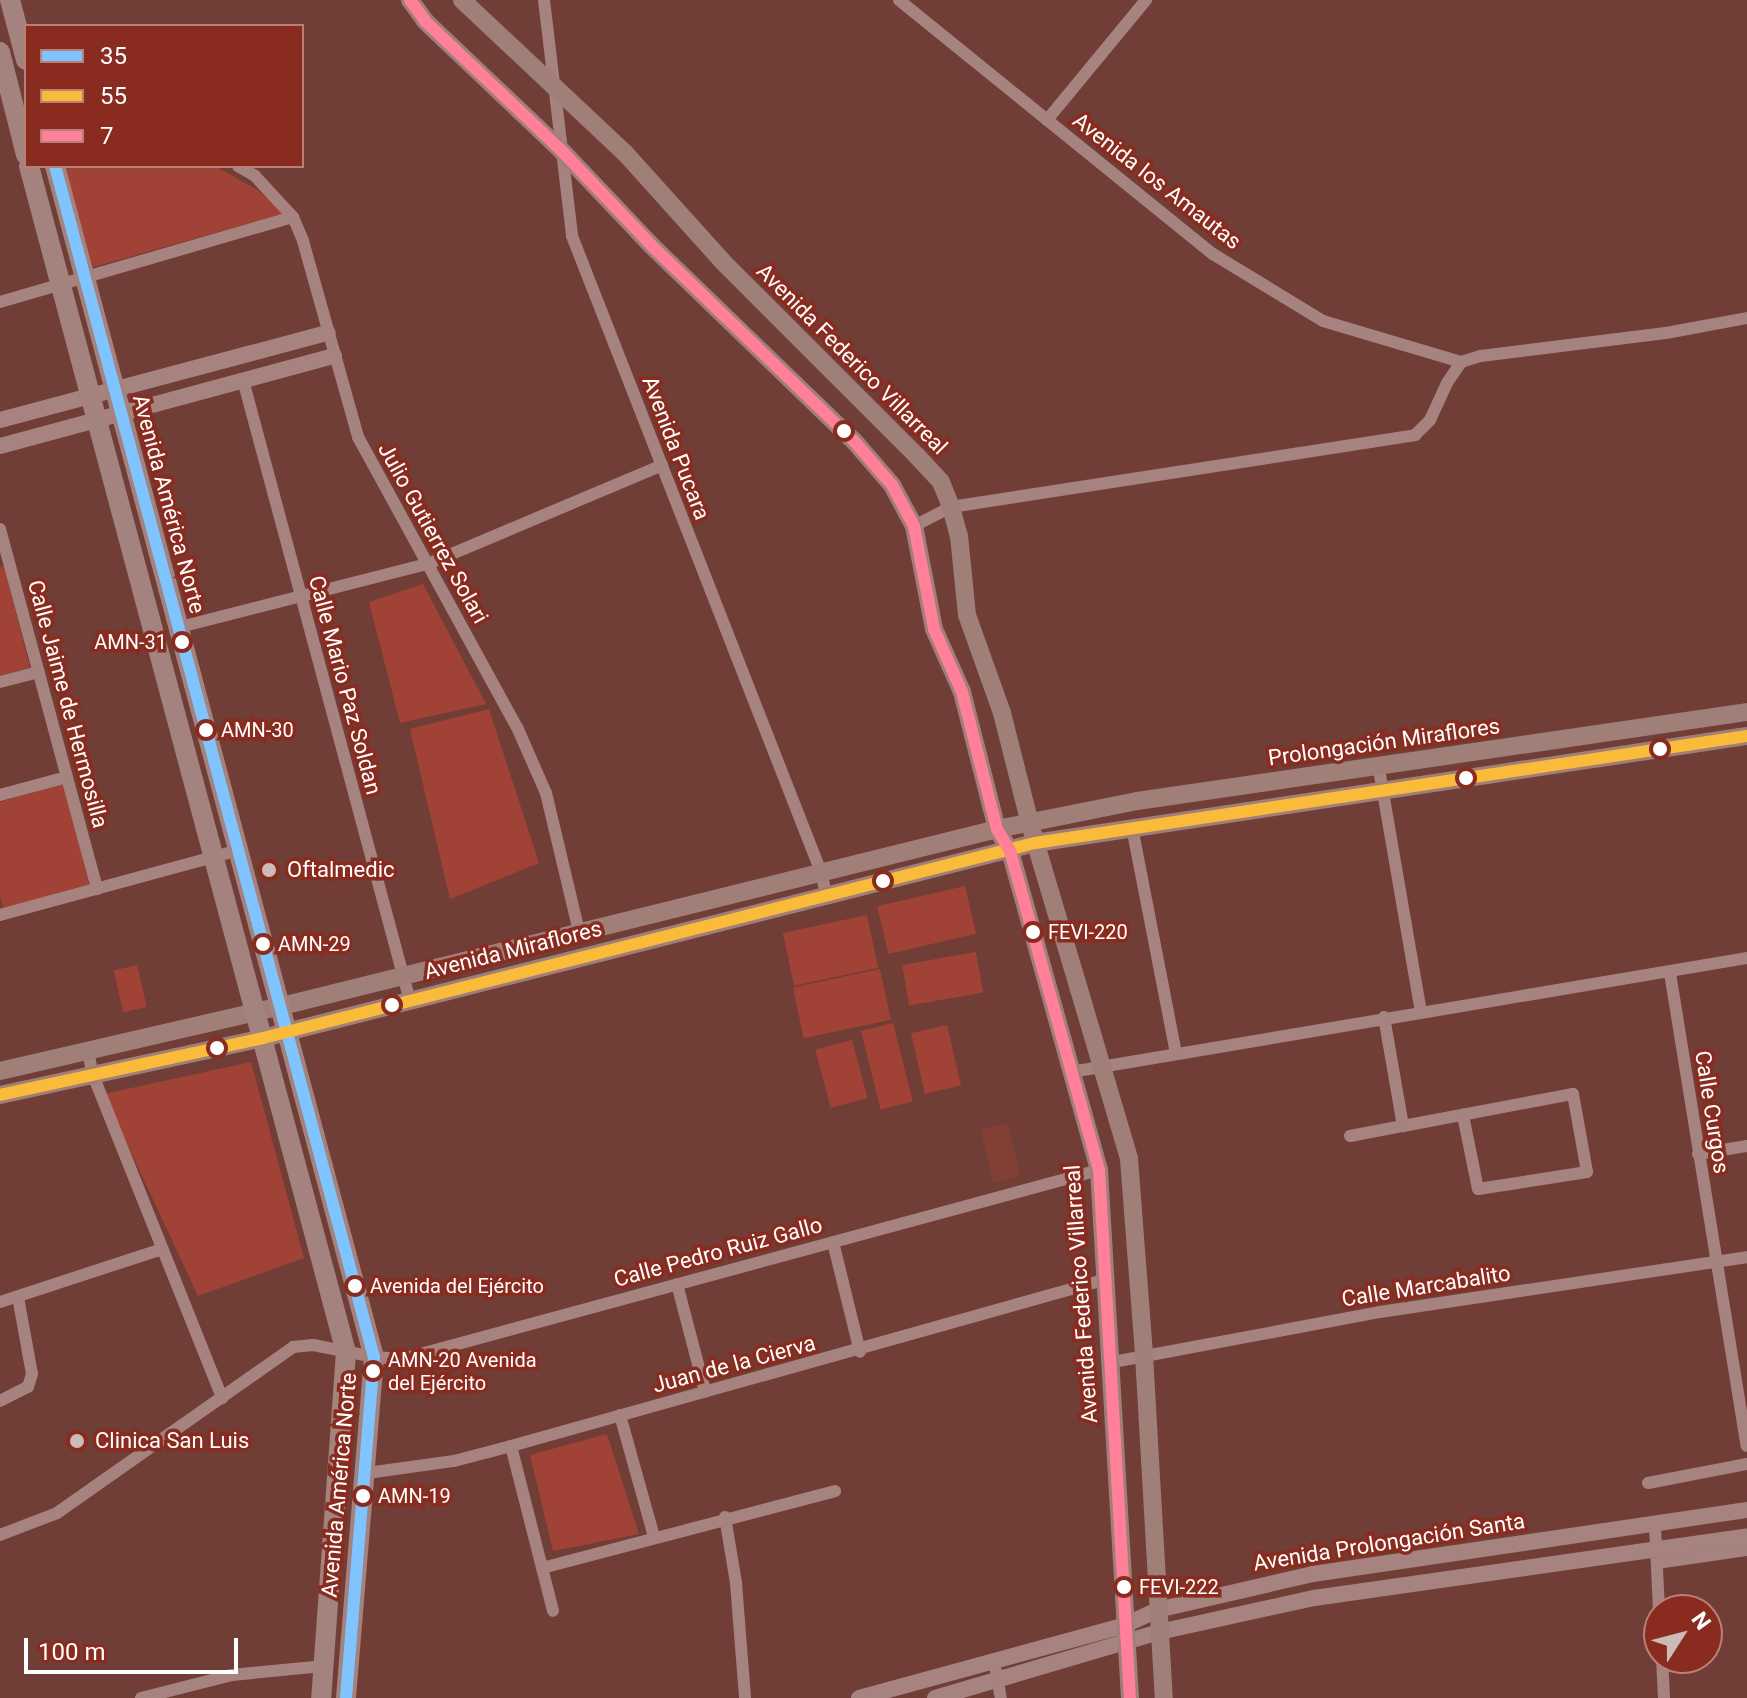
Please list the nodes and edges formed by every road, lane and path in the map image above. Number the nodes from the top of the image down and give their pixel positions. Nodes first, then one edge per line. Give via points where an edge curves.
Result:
1 (10, 0) edge
2 (410, 0) edge
3 (462, 0) edge
4 (544, 0) edge
5 (899, 0) edge
6 (1146, 0) edge
7 (0, 52) edge
8 (24, 52) edge
9 (555, 89) junction
10 (1047, 120) junction
11 (24, 147) edge
12 (560, 149) junction
13 (30, 168) edge
14 (56, 168) edge
15 (241, 168) edge
16 (293, 217) junction
17 (85, 275) junction
18 (60, 284) junction
19 (0, 302) edge
20 (1747, 318) edge
21 (328, 333) junction
22 (334, 356) junction
23 (1461, 362) junction
24 (243, 380) junction
25 (114, 389) junction
26 (90, 396) junction
27 (119, 412) junction
28 (96, 418) junction
29 (0, 420) edge
30 (0, 446) edge
31 (662, 465) junction
32 (951, 507) junction
33 (914, 526) junction
34 (0, 529) edge
35 (4, 558) edge
36 (428, 564) junction
37 (301, 598) junction
38 (176, 628) junction
39 (39, 672) junction
40 (0, 682) edge
41 (1747, 712) edge
42 (1747, 736) edge
43 (1379, 769) junction
44 (67, 777) junction
45 (1384, 793) junction
46 (0, 795) edge
47 (1030, 824) junction
48 (1132, 827) junction
49 (997, 829) junction
50 (1035, 843) junction
51 (236, 851) junction
52 (1010, 851) junction
53 (214, 857) junction
54 (821, 872) junction
55 (97, 889) junction
56 (827, 897) junction
57 (0, 915) edge
58 (586, 930) junction
59 (599, 954) junction
60 (1747, 958) edge
61 (1670, 973) junction
62 (403, 976) junction
63 (410, 1001) junction
64 (278, 1007) junction
65 (1421, 1011) junction
66 (256, 1012) junction
67 (1384, 1017) junction
68 (285, 1032) junction
69 (263, 1038) junction
70 (88, 1052) junction
71 (1176, 1053) junction
72 (1103, 1066) junction
73 (0, 1071) edge
74 (1071, 1072) junction
75 (93, 1075) junction
76 (0, 1095) edge
77 (1463, 1115) junction
78 (1403, 1126) junction
79 (1350, 1136) dead end
80 (1747, 1146) edge
81 (1698, 1154) junction
82 (1099, 1170) junction
83 (833, 1242) junction
84 (162, 1249) junction
85 (1747, 1257) edge
86 (1716, 1262) junction
87 (1107, 1279) junction
88 (677, 1284) junction
89 (18, 1297) junction
90 (0, 1302) edge
91 (346, 1352) junction
92 (860, 1352) junction
93 (1144, 1355) junction
94 (374, 1357) junction
95 (1113, 1362) junction
96 (1740, 1364) edge
97 (705, 1391) junction
98 (222, 1398) junction
99 (0, 1401) edge
100 (620, 1415) junction
101 (511, 1446) junction
102 (1747, 1446) edge
103 (1747, 1464) edge
104 (367, 1473) junction
105 (1648, 1483) dead end
106 (835, 1491) dead end
107 (1747, 1510) edge
108 (725, 1517) junction
109 (1655, 1526) junction
110 (0, 1535) edge
111 (1747, 1536) edge
112 (654, 1537) junction
113 (1747, 1550) edge
114 (1656, 1556) junction
115 (542, 1568) junction
116 (1313, 1574) junction
117 (1658, 1594) edge
118 (1314, 1598) junction
119 (329, 1607) junction
120 (352, 1609) junction
121 (1157, 1610) junction
122 (553, 1611) dead end
123 (1125, 1625) junction
124 (1159, 1632) junction
125 (1126, 1644) junction
126 (993, 1660) junction
127 (323, 1666) junction
128 (1663, 1674) edge
129 (1000, 1690) edge
130 (141, 1698) edge
131 (321, 1698) edge
132 (346, 1698) edge
133 (745, 1698) edge
134 (859, 1698) edge
135 (935, 1698) edge
136 (1130, 1698) edge
137 (1164, 1698) edge
138 (1664, 1698) edge

1 - 8 main road
2 - 12 main road
3 - 9 main road, Avenida Federico Villarreal
4 - 9 street, Avenida Pucara
5 - 10 street, Avenida los Amautas
6 - 10 street
7 - 11 main road
9 - 12 street, Avenida Pucara
9 - 32 main road, Avenida Federico Villarreal via 625,153 723,262 917,456 941,482
10 - 23 street, Avenida los Amautas via 1213,254 1323,321
12 - 31 street, Avenida Pucara via 572,236
12 - 33 main road via 854,441 892,485
13 - 18 main road, Avenida América Norte
14 - 17 main road, Avenida América Norte
15 - 16 street, Julio Gutierrez Solari
16 - 17 street
16 - 21 street, Julio Gutierrez Solari
17 - 18 street
17 - 25 main road, Avenida América Norte
18 - 19 street
18 - 26 main road, Avenida América Norte
20 - 23 street, Avenida los Amautas
21 - 22 street, Julio Gutierrez Solari
21 - 25 street
22 - 24 street
22 - 36 street, Julio Gutierrez Solari via 358,437
23 - 32 street via 1430,420 1415,435
24 - 27 street
24 - 37 street, Calle Mario Paz Soldan
25 - 26 street
25 - 27 main road, Avenida América Norte
26 - 28 main road, Avenida América Norte
26 - 29 street
27 - 28 street
27 - 38 main road, Avenida América Norte
28 - 30 street
28 - 53 main road, Avenida América Norte
31 - 36 street
31 - 54 street, Avenida Pucara
32 - 33 street
32 - 47 main road, Avenida Federico Villarreal via 967,615 1002,713
33 - 49 main road via 930,616 962,692
34 - 35 street, Calle Jaime de Hermosilla
35 - 39 street, Calle Jaime de Hermosilla
36 - 37 street
36 - 58 street, Julio Gutierrez Solari via 517,727 546,793
37 - 38 street
37 - 62 street, Calle Mario Paz Soldan
38 - 51 main road, Avenida América Norte
39 - 40 street
39 - 44 street, Calle Jaime de Hermosilla
41 - 43 main road, Prolongación Miraflores
42 - 45 main road
43 - 45 street
43 - 47 main road, Prolongación Miraflores via 1137,801
44 - 46 street
44 - 55 street, Calle Jaime de Hermosilla
45 - 48 main road
45 - 65 street
47 - 49 main road, Avenida Miraflores
47 - 50 main road, Avenida Federico Villarreal
48 - 50 main road
48 - 71 street
49 - 52 main road
49 - 54 main road, Avenida Miraflores
50 - 52 main road, Avenida Miraflores
50 - 72 main road, Avenida Federico Villarreal
51 - 53 street
51 - 64 main road, Avenida América Norte
52 - 56 main road, Avenida Miraflores
52 - 74 main road, Avenida Federico Villarreal
53 - 55 street
53 - 66 main road, Avenida América Norte
54 - 56 street, Avenida Pucara
54 - 58 main road, Avenida Miraflores
55 - 57 street
56 - 59 main road, Avenida Miraflores
58 - 59 main road
58 - 62 main road, Avenida Miraflores
59 - 63 main road, Avenida Miraflores
60 - 61 street
61 - 65 street
61 - 81 street, Calle Curgos
62 - 63 street, Calle Mario Paz Soldan
62 - 64 main road, Avenida Miraflores
63 - 68 main road, Avenida Miraflores
64 - 66 main road, Avenida Miraflores
64 - 68 main road, Avenida América Norte
65 - 67 street
66 - 69 main road, Avenida América Norte
66 - 70 main road, Avenida Miraflores
67 - 71 street
67 - 78 street
68 - 69 main road, Avenida Miraflores
68 - 94 main road, Avenida América Norte
69 - 75 main road, Avenida Miraflores
69 - 91 main road, Avenida América Norte
70 - 73 main road, Avenida Miraflores
70 - 75 street
71 - 72 street
72 - 74 street
72 - 93 main road, Avenida Federico Villarreal via 1129,1159
74 - 82 main road, Avenida Federico Villarreal
75 - 76 main road, Avenida Miraflores
75 - 84 street
77 - 77 street via 1573,1094 1587,1172 1478,1189
77 - 78 street
78 - 79 street
80 - 81 street
81 - 86 street, Calle Curgos
82 - 83 street, Calle Pedro Ruiz Gallo
82 - 87 main road, Avenida Federico Villarreal
83 - 88 street, Calle Pedro Ruiz Gallo
83 - 92 street
84 - 89 street
84 - 98 street
85 - 86 street, Calle Marcabalito
86 - 93 street, Calle Marcabalito via 1380,1312
86 - 96 street, Calle Curgos
87 - 92 street, Juan de la Cierva
87 - 95 main road, Avenida Federico Villarreal
88 - 94 street, Calle Pedro Ruiz Gallo via 402,1359
88 - 97 street
89 - 90 street
89 - 99 street via 32,1374 28,1387
91 - 94 street, Calle Pedro Ruiz Gallo
91 - 98 street via 293,1347
91 - 119 main road, Avenida América Norte
92 - 97 street, Juan de la Cierva
93 - 95 street, Calle Marcabalito
93 - 121 main road, Avenida Federico Villarreal
94 - 104 main road, Avenida América Norte
95 - 123 main road, Avenida Federico Villarreal
96 - 102 street, Calle Curgos
97 - 100 street, Juan de la Cierva
98 - 110 street via 57,1513
100 - 101 street, Juan de la Cierva
100 - 112 street
101 - 104 street, Juan de la Cierva via 454,1461
101 - 115 street
103 - 105 street
104 - 120 main road, Avenida América Norte
106 - 108 street
107 - 109 street, Avenida Prolongación Santa
108 - 112 street
108 - 133 street
109 - 114 street
109 - 116 street, Avenida Prolongación Santa
111 - 114 street, Avenida Prolongación Santa
112 - 115 street
113 - 114 street
114 - 117 street
114 - 118 street, Avenida Prolongación Santa
115 - 122 street
116 - 118 street
116 - 121 street, Avenida Prolongación Santa
118 - 124 street, Avenida Prolongación Santa
119 - 120 main road
119 - 127 main road, Avenida América Norte
120 - 132 main road, Avenida América Norte
121 - 123 street, Avenida Prolongación Santa
121 - 124 main road, Avenida Federico Villarreal
123 - 125 main road, Avenida Federico Villarreal
123 - 126 street, Avenida Prolongación Santa
124 - 125 street, Avenida Prolongación Santa
124 - 137 main road, Avenida Federico Villarreal
125 - 129 street, Avenida Prolongación Santa
125 - 136 main road, Avenida Federico Villarreal
126 - 129 street
126 - 134 street, Avenida Prolongación Santa
127 - 130 street via 232,1675
127 - 131 main road, Avenida América Norte
128 - 138 street
129 - 135 street, Avenida Prolongación Santa

